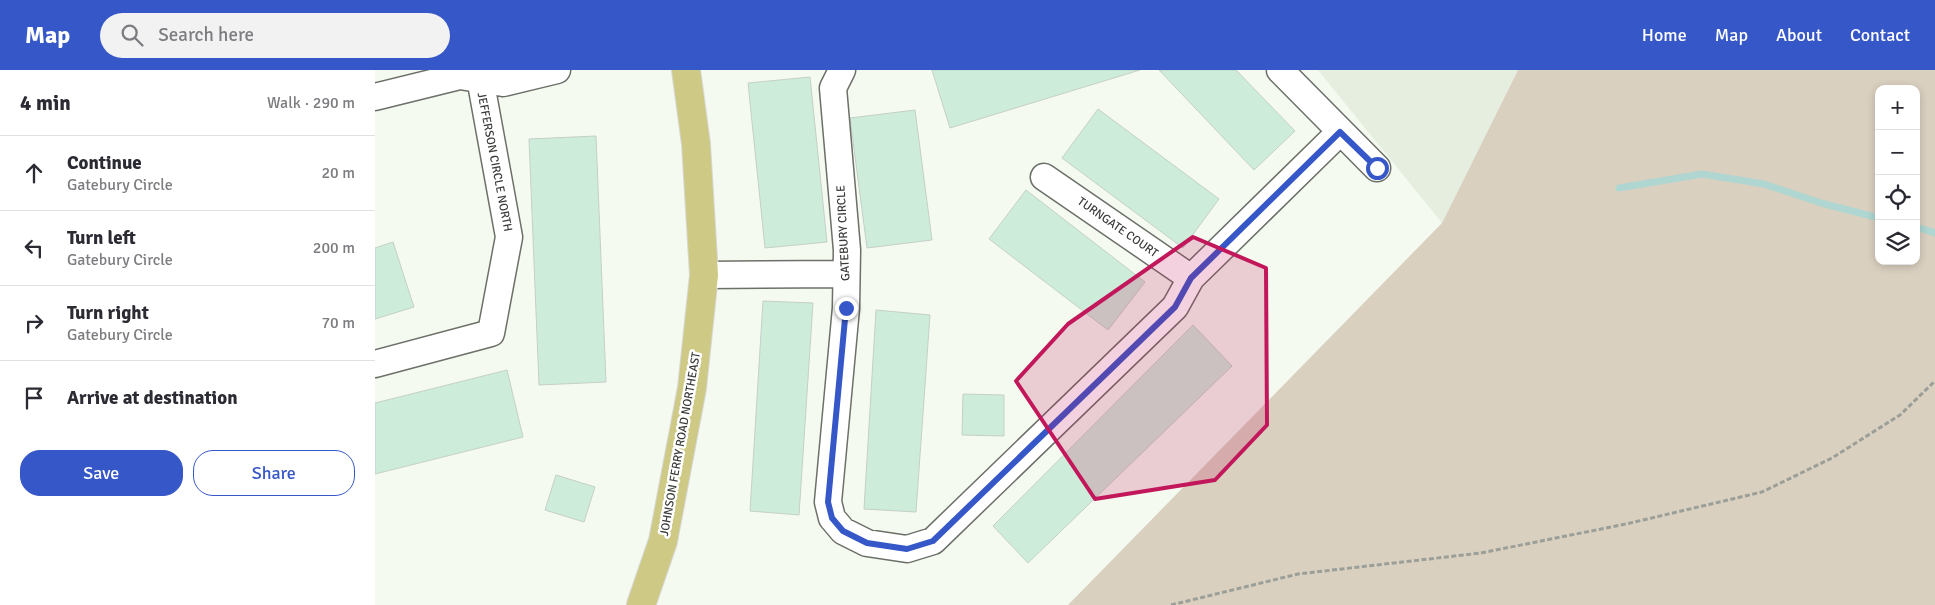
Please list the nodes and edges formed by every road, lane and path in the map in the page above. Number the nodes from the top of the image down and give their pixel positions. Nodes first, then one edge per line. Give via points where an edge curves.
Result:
1 (556, 70) edge
2 (686, 70) edge
3 (842, 70) edge
4 (1280, 70) edge
5 (486, 74) edge
6 (375, 97) edge
7 (1340, 132) junction
8 (1377, 168) dead end
9 (1044, 177) dead end
10 (704, 274) junction
11 (846, 274) junction
12 (1191, 278) junction
13 (375, 364) edge
14 (1935, 380) edge
15 (641, 605) edge
16 (1171, 605) edge

1 - 5 street via 503,83
2 - 10 main road, JOHNSON FERRY ROAD NORTHEAST via 696,144
3 - 11 street, GATEBURY CIRCLE via 833,88 847,250
4 - 7 street
5 - 6 street via 460,76
5 - 13 street, JEFFERSON CIRCLE NORTH via 509,237 491,333
7 - 8 street
7 - 12 street, GATEBURY CIRCLE
9 - 12 street, TURNGATE COURT
10 - 11 street
10 - 15 main road, JOHNSON FERRY ROAD NORTHEAST via 692,388 663,541
11 - 12 street, GATEBURY CIRCLE via 846,308 828,502 832,518 843,531 867,543 907,549 933,541 1175,307
14 - 16 path via 1900,415 1832,458 1762,492 1481,553 1298,574

